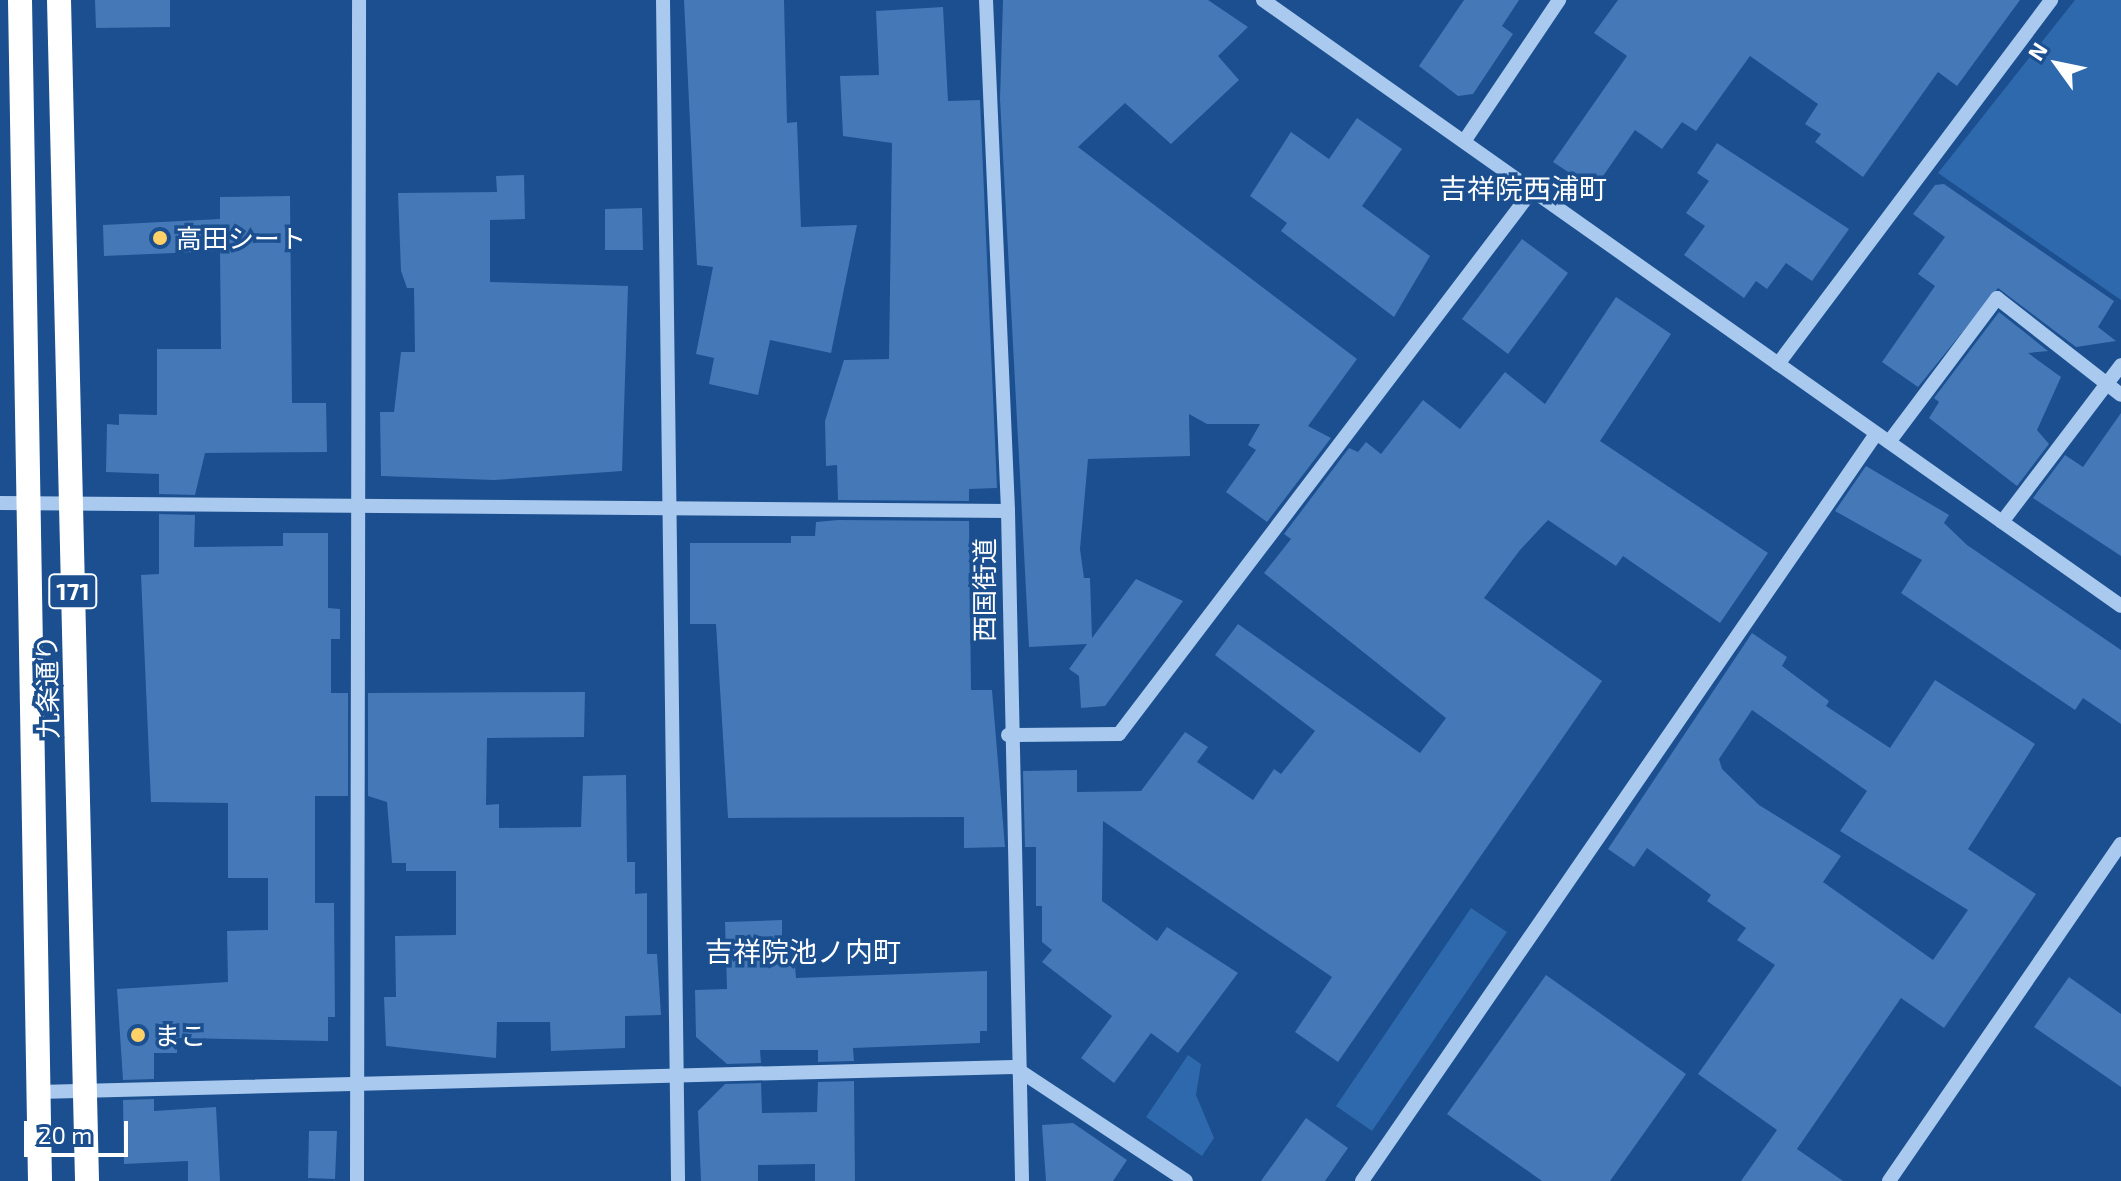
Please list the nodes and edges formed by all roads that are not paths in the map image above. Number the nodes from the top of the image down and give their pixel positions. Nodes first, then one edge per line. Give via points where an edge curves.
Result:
1 (20, 0) edge
2 (59, 0) edge
3 (359, 0) edge
4 (663, 0) edge
5 (986, 0) edge
6 (1263, 0) edge
7 (1559, 0) edge
8 (2051, 0) edge
9 (1465, 140) junction
10 (1534, 188) junction
11 (1778, 364) junction
12 (2121, 365) edge
13 (2107, 384) junction
14 (2121, 395) edge
15 (1883, 438) junction
16 (0, 503) edge
17 (360, 503) junction
18 (27, 504) junction
19 (70, 504) junction
20 (669, 508) junction
21 (1008, 511) junction
22 (2002, 522) junction
23 (2121, 606) edge
24 (1008, 735) junction
25 (2121, 844) edge
26 (1014, 1067) junction
27 (677, 1080) junction
28 (359, 1083) junction
29 (85, 1091) junction
30 (38, 1092) junction
31 (40, 1181) edge
32 (87, 1181) edge
33 (357, 1181) edge
34 (678, 1181) edge
35 (1022, 1181) edge
36 (1186, 1181) edge
37 (1362, 1181) edge
38 (1889, 1181) edge

1 - 18 highway, 九条通り / 171
2 - 19 highway, 九条通り / 171
3 - 17 street
4 - 20 street
5 - 21 street, 西国街道
6 - 9 street
7 - 9 street
8 - 11 street
9 - 10 street
10 - 11 street
10 - 24 street via 1119,734
11 - 15 street
12 - 13 street
13 - 14 street
13 - 15 street via 1997,298
13 - 22 street
15 - 22 street
15 - 37 street
16 - 18 street
17 - 19 street
17 - 20 street
17 - 28 street
18 - 19 street
18 - 30 highway, 九条通り / 171
19 - 29 highway, 九条通り / 171
20 - 21 street
20 - 27 street
21 - 24 street, 西国街道
22 - 23 street
24 - 26 street, 西国街道
25 - 38 street
26 - 27 street
26 - 35 street, 西国街道
26 - 36 street
27 - 28 street
27 - 34 street
28 - 29 street
28 - 33 street
29 - 30 street
29 - 32 highway, 九条通り / 171
30 - 31 highway, 九条通り / 171

